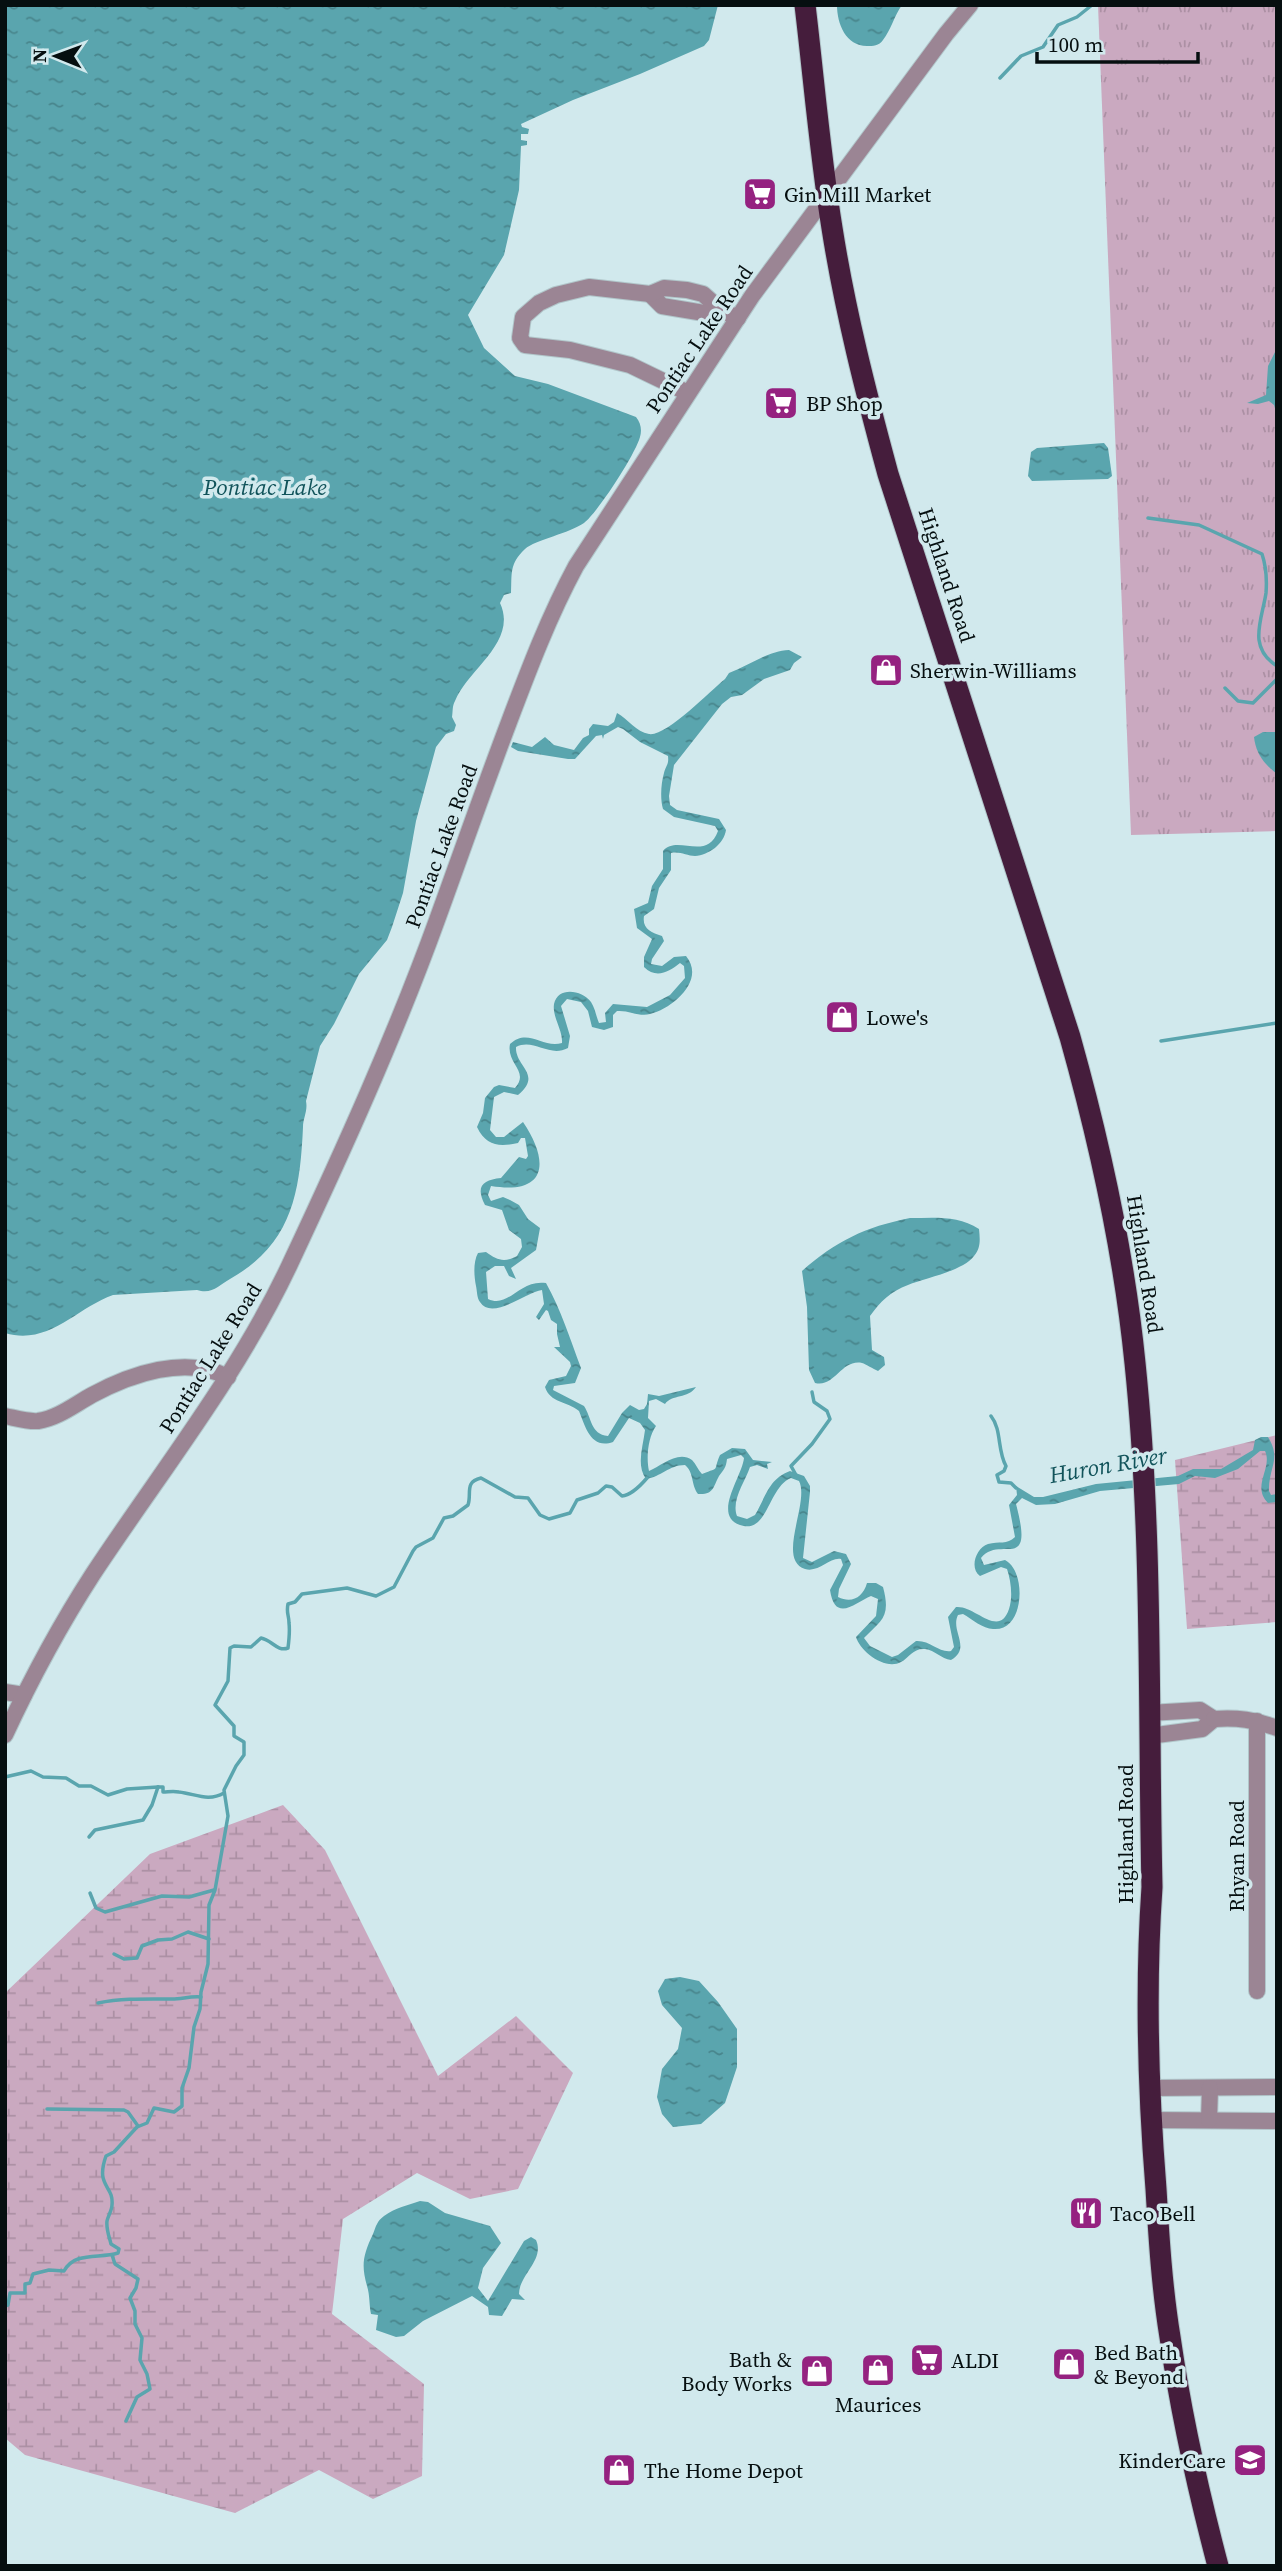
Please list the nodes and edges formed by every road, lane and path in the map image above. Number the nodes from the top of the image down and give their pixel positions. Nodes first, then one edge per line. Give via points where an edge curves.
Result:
1 (806, 5) edge
2 (970, 5) edge
3 (827, 196) junction
4 (738, 318) junction
5 (688, 393) junction
6 (228, 1377) junction
7 (5, 1416) edge
8 (5, 1692) edge
9 (24, 1695) junction
10 (1149, 1713) junction
11 (1214, 1718) junction
12 (1257, 1721) junction
13 (1277, 1728) edge
14 (5, 1735) edge
15 (1149, 1736) junction
16 (1257, 1992) dead end
17 (1277, 2087) edge
18 (1149, 2088) junction
19 (1210, 2088) junction
20 (1150, 2120) junction
21 (1209, 2120) junction
22 (1277, 2121) edge
23 (1218, 2566) edge

1 - 3 highway, Highland Road
2 - 3 street, Pontiac Lake Road
3 - 4 street, Pontiac Lake Road
3 - 10 highway, Highland Road via 852,337 888,474 1051,975 1106,1178 1125,1280 1141,1438
4 - 5 street, Pontiac Lake Road
4 - 5 street via 703,294 664,288 650,294 589,287 556,295 523,317 520,338 525,345 630,365
5 - 6 street, Pontiac Lake Road via 596,532 554,609 373,1077 278,1289
6 - 7 street via 207,1369 145,1372 56,1416 35,1422
6 - 9 street, Pontiac Lake Road via 91,1577
8 - 9 street
9 - 14 street, Pontiac Lake Road
10 - 11 street via 1200,1710
10 - 15 highway, Highland Road
11 - 12 street
11 - 15 street via 1202,1729
12 - 13 street
12 - 16 street, Rhyan Road
15 - 18 highway, Highland Road
17 - 19 street
18 - 19 street
18 - 20 highway, Highland Road
19 - 21 street
20 - 21 street
20 - 23 highway, Highland Road via 1170,2340 1191,2456
21 - 22 street

